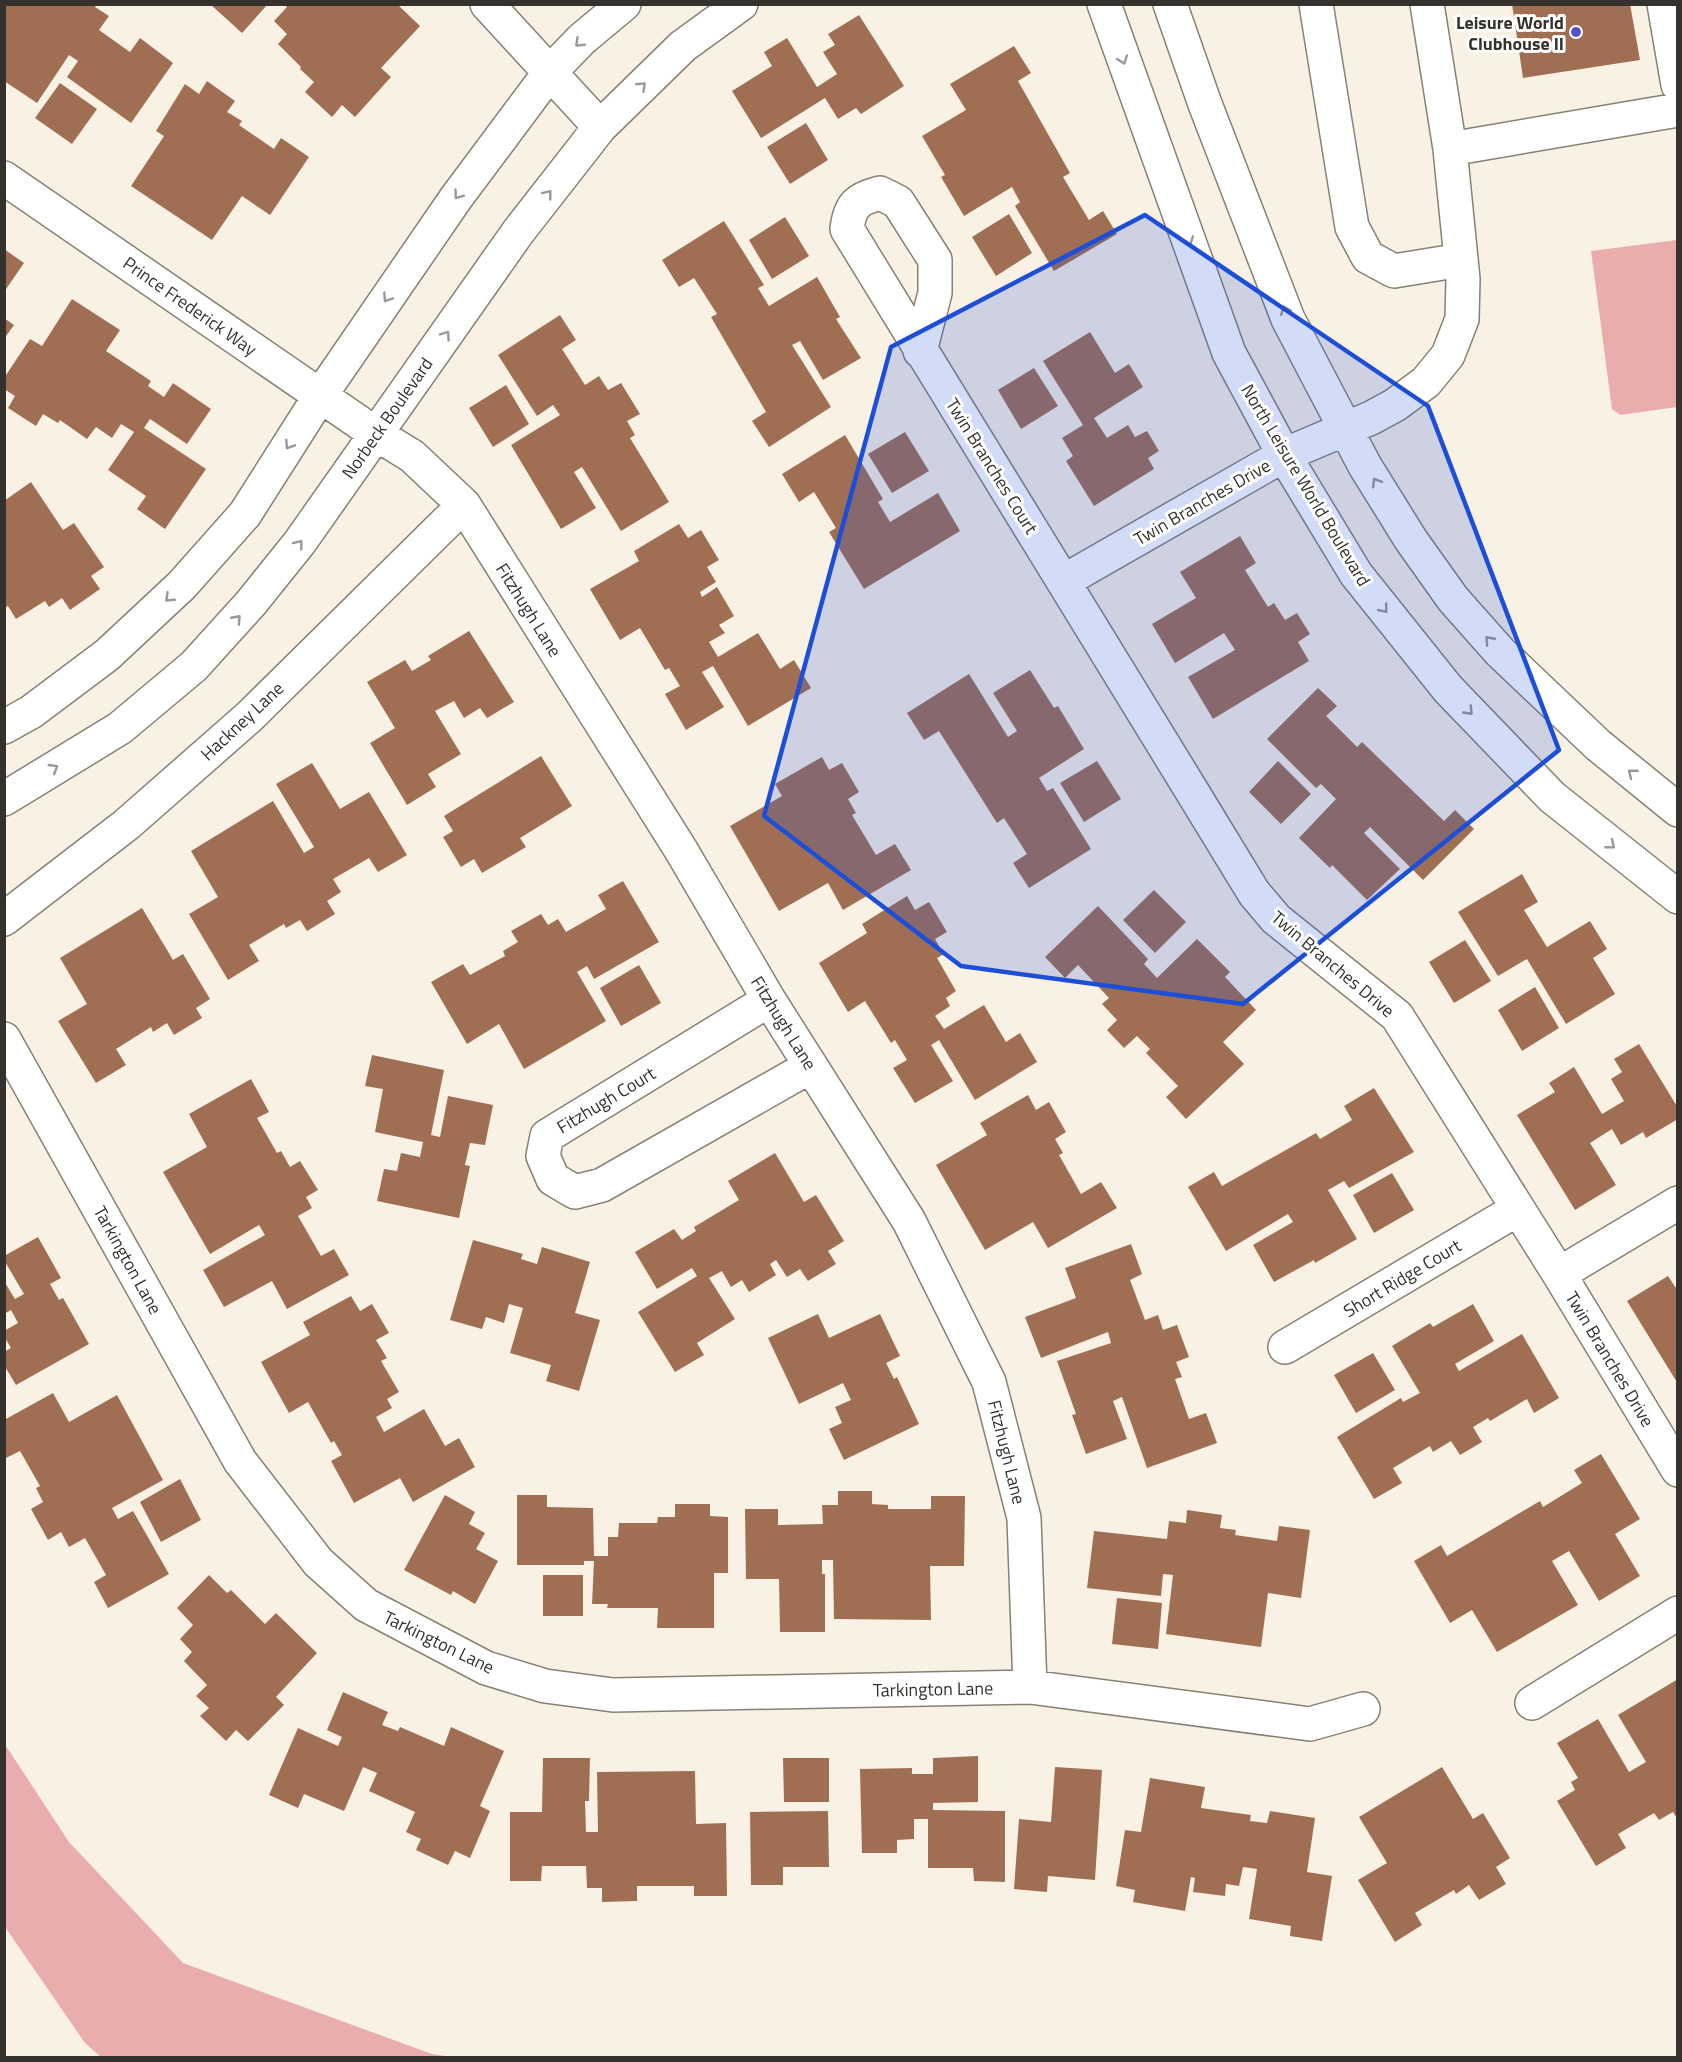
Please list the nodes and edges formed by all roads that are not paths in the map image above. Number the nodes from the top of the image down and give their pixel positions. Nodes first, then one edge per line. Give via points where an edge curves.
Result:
1 (487, 4) edge
2 (624, 4) edge
3 (741, 4) edge
4 (1104, 4) edge
5 (1170, 4) edge
6 (1316, 4) edge
7 (1427, 4) edge
8 (1670, 15) edge
9 (550, 72) junction
10 (1677, 85) edge
11 (1677, 110) edge
12 (600, 127) junction
13 (1449, 149) junction
14 (4, 178) edge
15 (1461, 261) junction
16 (920, 351) dead end
17 (320, 396) junction
18 (1346, 430) junction
19 (376, 434) junction
20 (1284, 455) junction
21 (464, 505) junction
22 (1064, 581) junction
23 (4, 727) edge
24 (4, 798) edge
25 (1677, 810) edge
26 (1677, 897) edge
27 (4, 919) edge
28 (769, 1000) junction
29 (4, 1039) edge
30 (811, 1066) junction
31 (1677, 1203) edge
32 (1518, 1209) junction
33 (1559, 1274) junction
34 (1285, 1347) dead end
35 (1677, 1470) edge
36 (1677, 1613) edge
37 (1030, 1687) junction
38 (1532, 1703) dead end
39 (1363, 1709) dead end

1 - 9 street
2 -> 9 street
12 -> 3 street, Norbeck Boulevard via 683,46
4 -> 20 street, North Leisure World Boulevard via 1229,353
18 -> 5 street via 1288,319
6 - 15 street via 1352,227 1368,257 1394,271
7 - 13 street, Twin Branches Drive
8 - 10 street
9 - 12 street
9 -> 17 street via 456,198
11 - 13 street
19 -> 12 street, Norbeck Boulevard via 518,231
13 - 15 street, Twin Branches Drive
14 - 17 street, Prince Frederick Way
15 - 18 street, Twin Branches Drive via 1462,319 1448,355 1426,382 1395,405
16 - 22 street, Twin Branches Court
17 - 19 street, Prince Frederick Way
17 -> 23 street via 244,514 183,585 107,655 31,712
18 - 20 street, Twin Branches Drive
25 -> 18 street via 1598,745 1500,652 1453,599 1365,466
19 - 21 street, Fitzhugh Lane via 412,456
24 -> 19 street, Norbeck Boulevard via 120,728 194,666 300,542
20 - 22 street, Twin Branches Drive
20 -> 26 street, North Leisure World Boulevard via 1356,574 1448,689 1552,797
21 - 27 street, Hackney Lane via 249,717 126,825
21 - 28 street, Fitzhugh Lane via 681,850
22 - 32 street, Twin Branches Drive via 1254,893 1276,919 1397,1016
28 - 30 street, Fitzhugh Lane
28 - 30 street, Fitzhugh Court via 547,1136 543,1156 553,1179 575,1192 602,1185
29 - 37 street, Tarkington Lane via 240,1461 318,1562 366,1605 486,1668 545,1686 613,1695
30 - 37 street, Fitzhugh Lane via 909,1221 989,1382 1024,1518
31 - 33 street
32 - 33 street, Twin Branches Drive
32 - 34 street, Short Ridge Court
33 - 35 street, Twin Branches Drive
36 - 38 street
37 - 39 street, Tarkington Lane via 1310,1724

